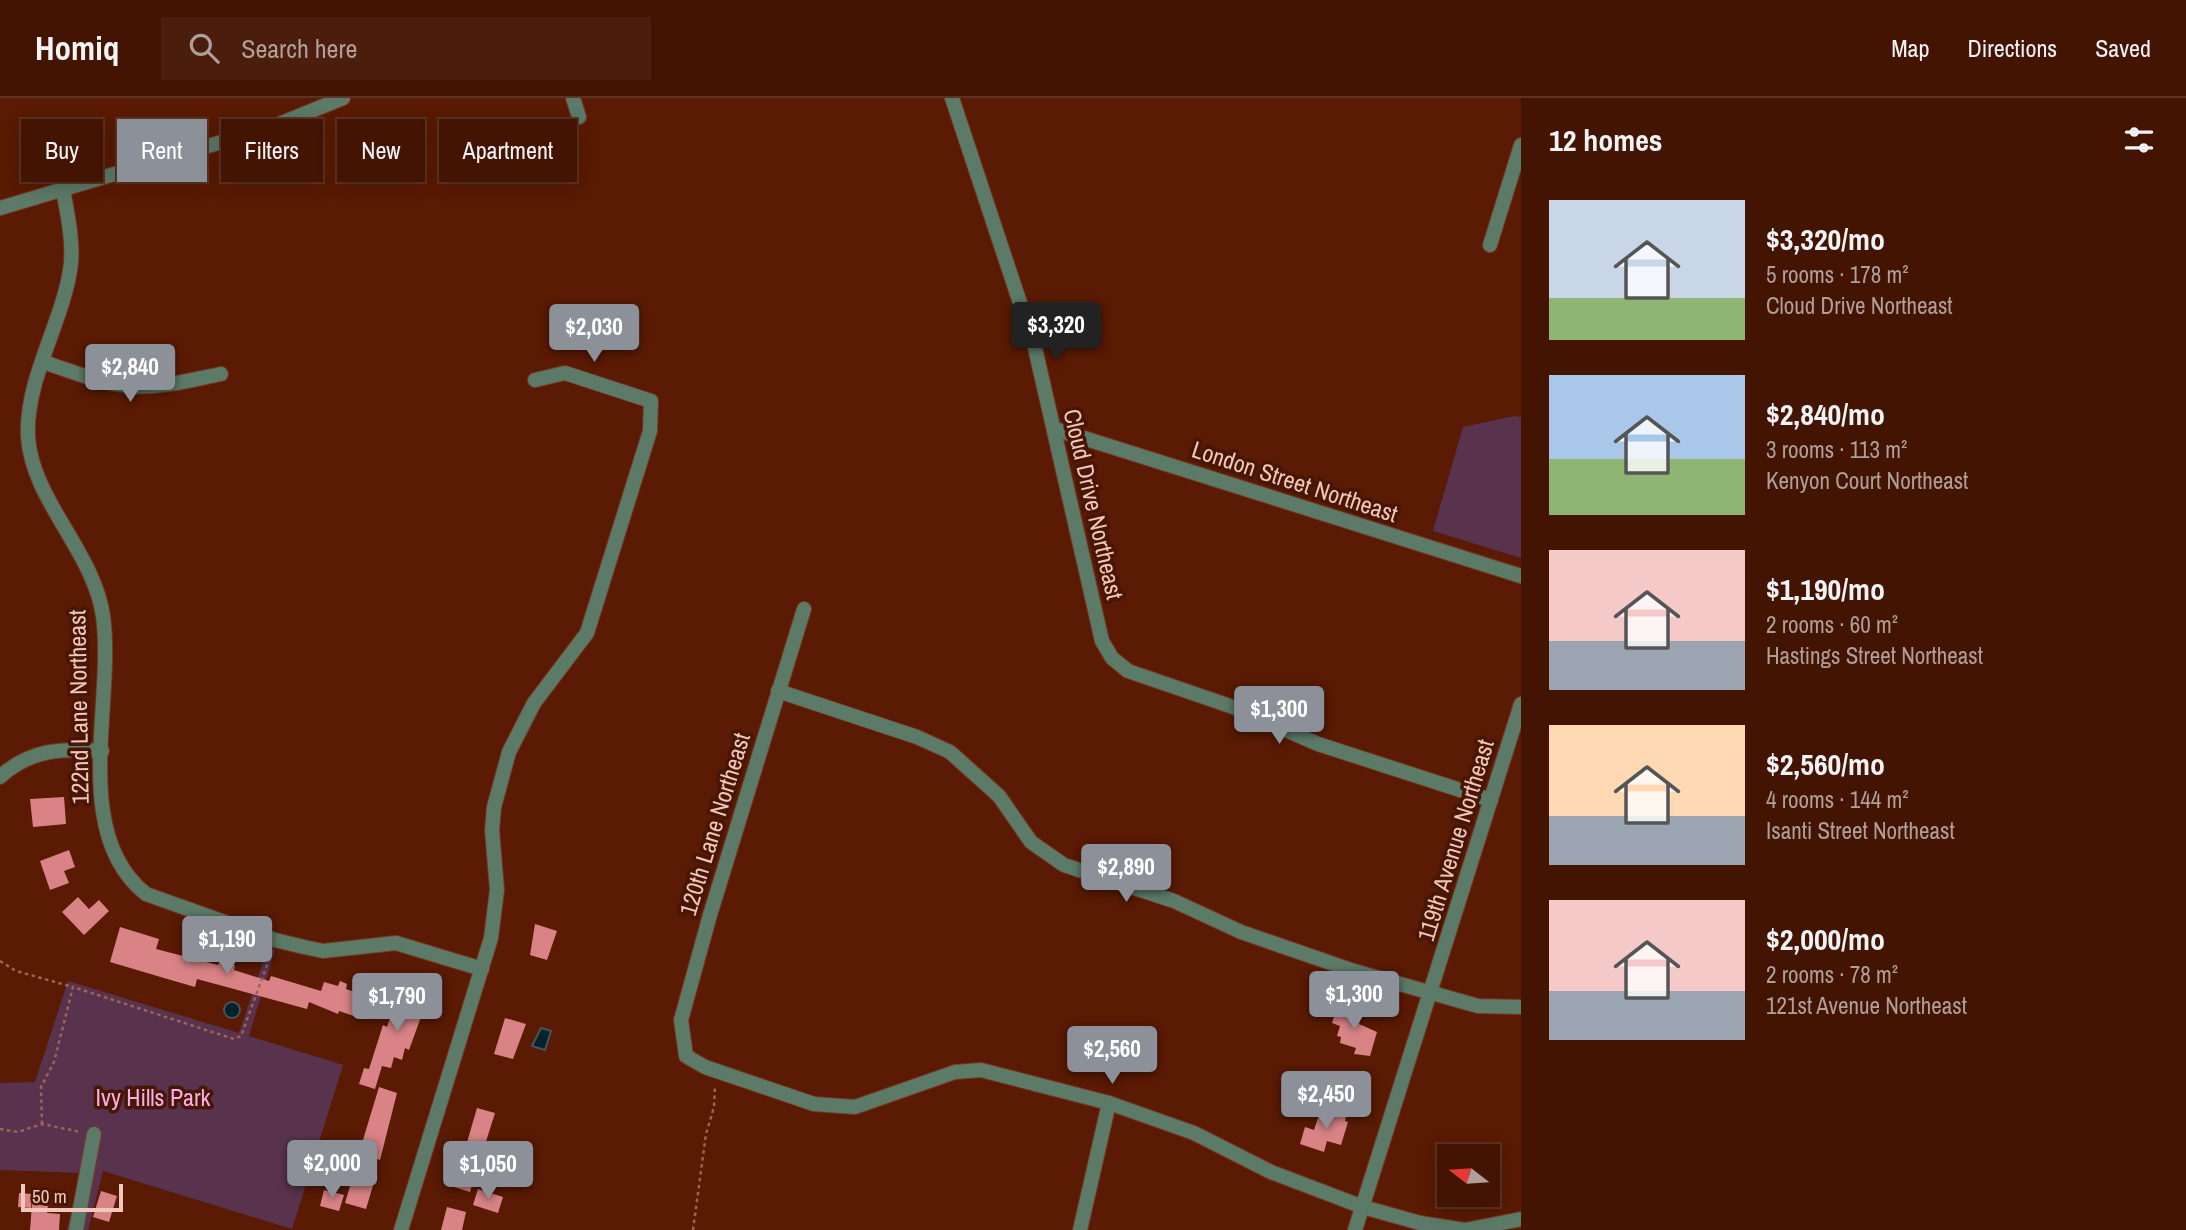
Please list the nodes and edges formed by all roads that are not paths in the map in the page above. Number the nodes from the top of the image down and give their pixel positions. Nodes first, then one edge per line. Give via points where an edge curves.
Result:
1 (344, 98) edge
2 (573, 98) edge
3 (952, 98) edge
4 (579, 117) dead end
5 (1521, 145) edge
6 (63, 189) junction
7 (0, 208) edge
8 (1490, 245) dead end
9 (43, 362) junction
10 (221, 374) dead end
11 (535, 380) dead end
12 (1055, 429) junction
13 (1521, 576) edge
14 (804, 610) dead end
15 (778, 691) junction
16 (1521, 704) edge
17 (102, 751) junction
18 (0, 777) edge
19 (1491, 800) junction
20 (482, 969) junction
21 (1430, 994) junction
22 (1521, 1007) edge
23 (1109, 1103) junction
24 (93, 1134) road end
25 (1363, 1207) junction
26 (1521, 1219) edge
27 (76, 1230) edge
28 (401, 1230) edge
29 (1080, 1230) edge
30 (1356, 1230) edge

1 - 6 street via 272,127
2 - 4 street
3 - 12 street, Cloud Drive Northeast via 1035,348
5 - 8 street
6 - 7 street
6 - 9 street, 122nd Lane Northeast via 71,265
9 - 10 street via 129,386 161,386
9 - 17 street, 122nd Lane Northeast via 32,397 28,438 40,478 89,571 103,615
11 - 20 street via 565,373 651,401 650,430 596,611 573,654 521,726 499,781 492,830 495,914
12 - 13 street, London Street Northeast
12 - 19 street, Cloud Drive Northeast via 1102,641 1112,658 1128,671 1233,707 1318,744
14 - 15 street, 120th Lane Northeast
15 - 21 street via 950,752 999,796 1031,842 1064,866 1174,901 1241,932
15 - 23 street, 120th Lane Northeast via 681,1020 685,1053 705,1067 814,1104 855,1107 955,1072 981,1070
16 - 19 street, 119th Avenue Northeast
17 - 18 street via 64,748 41,753
17 - 20 street, 122nd Lane Northeast via 107,840 131,882 159,900 275,940 323,951 396,943
19 - 21 street, 119th Avenue Northeast
20 - 28 street
21 - 22 street via 1478,1006
21 - 25 street, 119th Avenue Northeast
23 - 25 street via 1194,1133 1271,1172
23 - 29 street
24 - 27 street
25 - 26 street via 1465,1230
25 - 30 street, 119th Avenue Northeast

